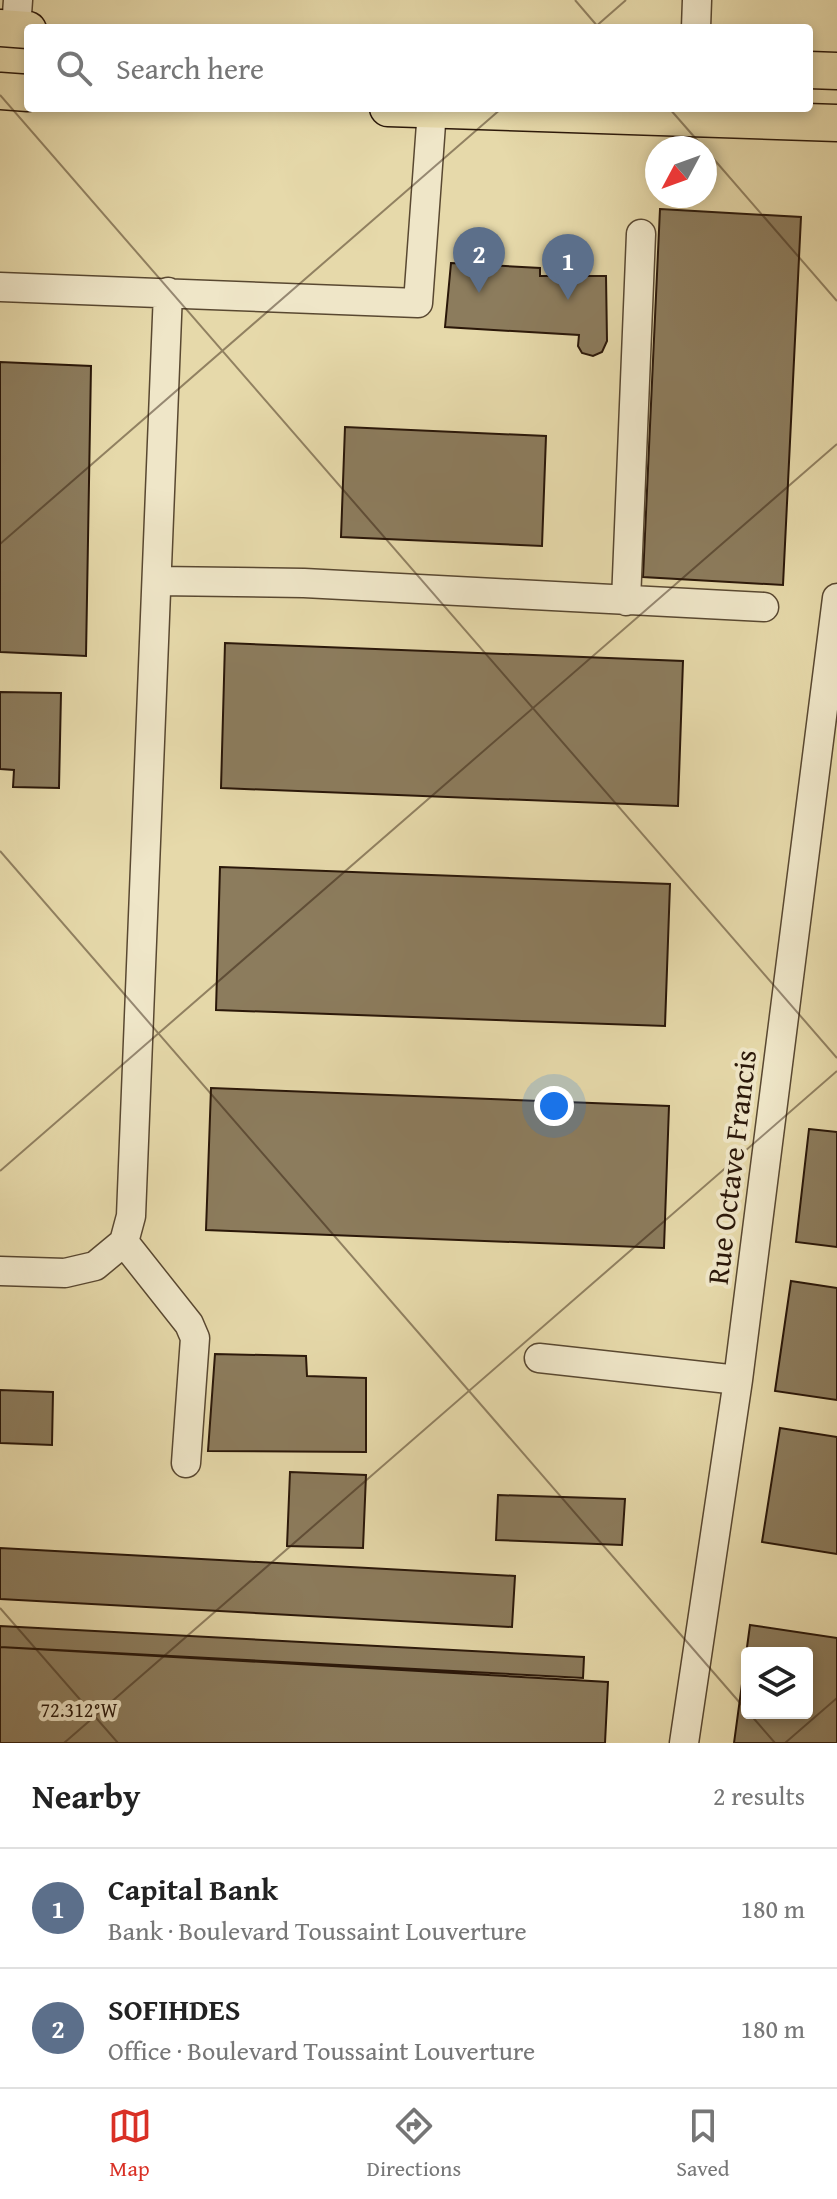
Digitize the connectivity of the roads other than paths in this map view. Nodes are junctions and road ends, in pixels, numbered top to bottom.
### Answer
1 (697, 0) edge
2 (696, 24) edge
3 (813, 70) edge
4 (837, 71) edge
5 (0, 91) edge
6 (24, 93) edge
7 (432, 112) edge
8 (494, 112) edge
9 (837, 123) edge
10 (641, 234) dead end
11 (0, 287) edge
12 (168, 292) junction
13 (157, 581) junction
14 (837, 598) edge
15 (626, 601) junction
16 (764, 607) dead end
17 (124, 1242) junction
18 (0, 1271) edge
19 (539, 1358) dead end
20 (738, 1380) junction
21 (186, 1463) dead end
22 (684, 1743) edge

1 - 2 street
3 - 4 main road
5 - 6 main road
7 - 12 street
8 - 9 main road
10 - 15 street
11 - 12 street
12 - 13 street
13 - 15 street
13 - 17 street
14 - 20 street, Rue Octave Francis
15 - 16 street
17 - 18 street
17 - 21 street
19 - 20 street
20 - 22 street, Rue Octave Francis

